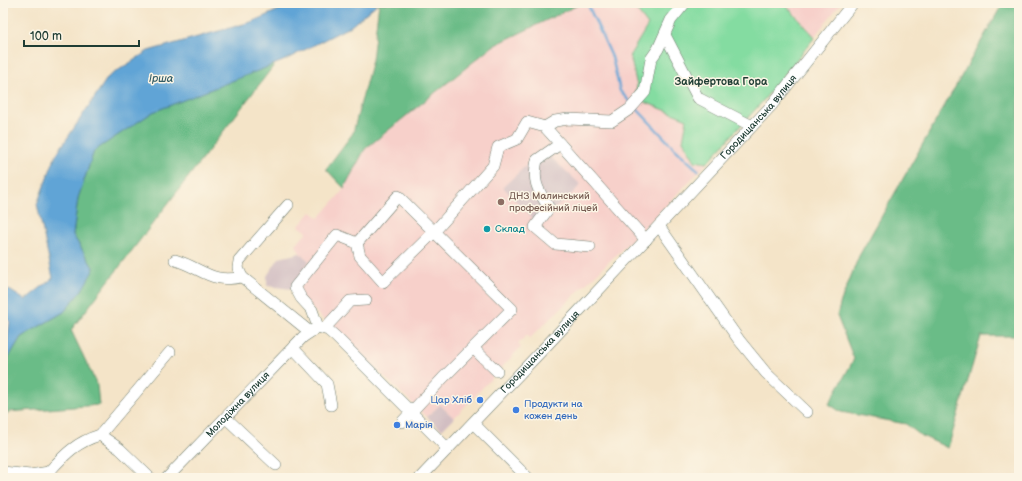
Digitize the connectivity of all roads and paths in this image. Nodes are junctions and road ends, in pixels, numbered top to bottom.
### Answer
1 (685, 3) edge
2 (853, 3) edge
3 (665, 35) junction
4 (752, 126) junction
5 (544, 127) junction
6 (560, 144) junction
7 (288, 204) dead end
8 (659, 226) junction
9 (434, 232) junction
10 (646, 240) junction
11 (357, 243) junction
12 (590, 247) dead end
13 (175, 260) dead end
14 (242, 277) junction
15 (366, 300) dead end
16 (318, 329) junction
17 (293, 348) junction
18 (473, 348) junction
19 (170, 352) dead end
20 (497, 370) dead end
21 (331, 405) dead end
22 (412, 412) junction
23 (807, 412) dead end
24 (226, 418) junction
25 (402, 422) dead end
26 (473, 423) junction
27 (100, 435) junction
28 (448, 449) junction
29 (276, 465) dead end
30 (3, 472) edge
31 (46, 475) edge
32 (150, 478) edge
33 (167, 478) edge
34 (420, 478) edge
35 (528, 478) edge

1 - 3 street
2 - 4 street, Городищанська вулиця
3 - 4 street
3 - 5 street
4 - 8 street, Городищанська вулиця
5 - 6 street
5 - 9 street
6 - 10 street
6 - 12 street
7 - 14 street
8 - 10 street, Городищанська вулиця
8 - 23 street
9 - 11 street
9 - 11 street
9 - 18 street
10 - 26 street, Городищанська вулиця
11 - 16 street
13 - 14 street
14 - 16 street
15 - 16 street, Молодіжна вулиця
16 - 17 street, Молодіжна вулиця
16 - 22 street
17 - 21 street
17 - 24 street, Молодіжна вулиця
18 - 20 street
18 - 22 street
19 - 27 street
22 - 25 street
22 - 28 street
24 - 29 street
24 - 33 street, Молодіжна вулиця
26 - 28 street, Городищанська вулиця
26 - 35 street
27 - 31 street
27 - 32 street
28 - 34 street, Городищанська вулиця
30 - 31 street

